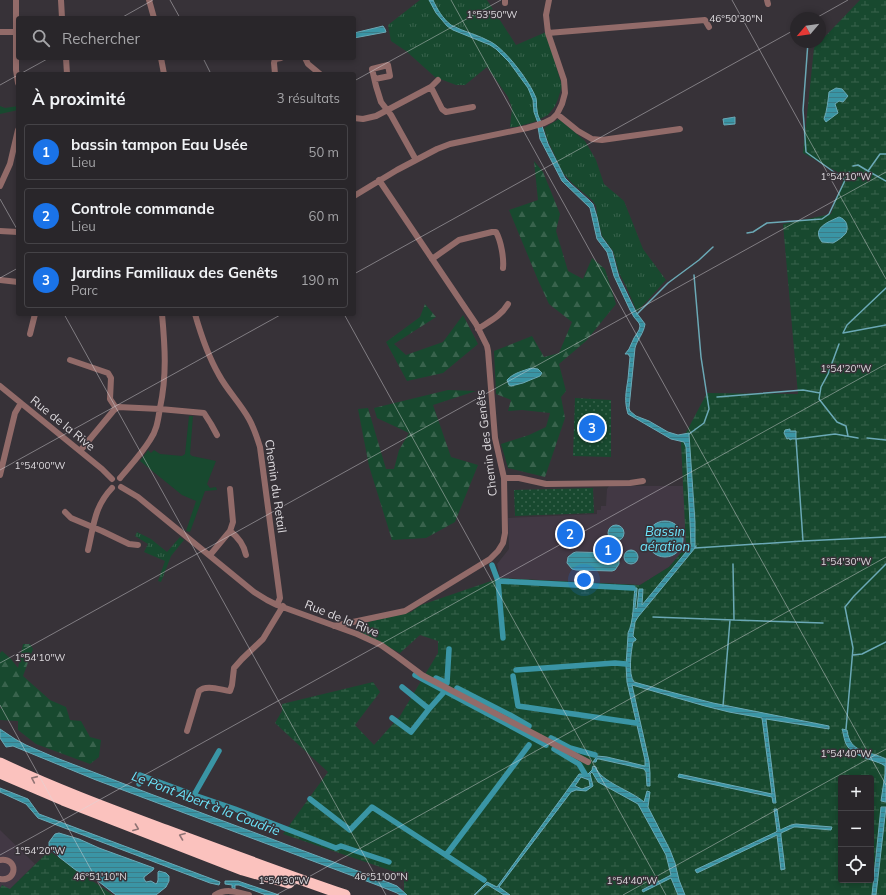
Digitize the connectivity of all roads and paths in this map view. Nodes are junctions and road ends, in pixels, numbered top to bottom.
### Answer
1 (16, 0) edge
2 (61, 0) edge
3 (149, 0) edge
4 (549, 0) edge
5 (62, 16) edge
6 (153, 16) edge
7 (709, 27) dead end
8 (0, 32) edge
9 (16, 32) junction
10 (548, 33) junction
11 (16, 60) edge
12 (16, 60) edge
13 (66, 60) edge
14 (162, 60) edge
15 (276, 60) edge
16 (305, 60) edge
17 (16, 72) edge
18 (67, 72) edge
19 (164, 72) edge
20 (275, 72) edge
21 (318, 72) edge
22 (375, 80) dead end
23 (438, 80) dead end
24 (431, 87) junction
25 (473, 106) dead end
26 (387, 110) junction
27 (557, 114) junction
28 (356, 118) edge
29 (680, 130) dead end
30 (16, 138) edge
31 (416, 160) junction
32 (379, 180) junction
33 (0, 186) edge
34 (356, 195) edge
35 (0, 231) edge
36 (16, 232) edge
37 (432, 259) junction
38 (503, 268) dead end
39 (0, 280) edge
40 (16, 282) edge
41 (508, 304) dead end
42 (34, 316) edge
43 (162, 316) edge
44 (196, 316) edge
45 (478, 329) junction
46 (30, 334) dead end
47 (70, 360) dead end
48 (0, 386) edge
49 (21, 403) junction
50 (116, 408) junction
51 (160, 409) junction
52 (217, 435) dead end
53 (80, 451) junction
54 (0, 475) edge
55 (120, 478) junction
56 (504, 478) junction
57 (112, 479) junction
58 (643, 481) dead end
59 (121, 487) junction
60 (112, 488) junction
61 (230, 490) dead end
62 (65, 512) dead end
63 (93, 527) junction
64 (230, 531) junction
65 (138, 545) dead end
66 (88, 550) dead end
67 (210, 555) junction
68 (246, 555) dead end
69 (280, 606) junction
70 (334, 626) junction
71 (187, 731) dead end
72 (0, 762) edge
73 (588, 762) dead end
74 (0, 773) edge
75 (0, 859) edge
76 (0, 879) edge
77 (215, 895) edge
78 (248, 895) edge
79 (331, 895) edge
80 (345, 895) edge

1 - 9 street
2 - 5 street
3 - 6 street
4 - 10 street
7 - 10 street
8 - 9 street
9 - 12 street
10 - 27 street
11 - 17 street
13 - 18 street
14 - 19 street
15 - 20 street
16 - 21 street
22 - 26 street
23 - 24 street
24 - 25 street
24 - 26 street
26 - 28 street
26 - 31 street
27 - 29 street
27 - 31 street
30 - 33 street
31 - 32 street
32 - 34 street
32 - 37 street, Chemin des Genêts
35 - 36 street
37 - 38 street
37 - 45 street, Chemin des Genêts
39 - 40 street
41 - 45 street
42 - 46 street
43 - 51 street
44 - 69 street, Chemin du Retail
45 - 56 street, Chemin des Genêts
47 - 50 street
48 - 49 street, Rue de la Rive
49 - 53 street, Rue de la Rive
49 - 54 street
50 - 51 street
50 - 53 street
51 - 52 street
51 - 55 street
53 - 57 street, Rue de la Rive
55 - 57 street
55 - 59 street
56 - 58 street
56 - 70 street, Chemin des Genêts
57 - 60 street
59 - 60 street
59 - 67 street, Rue de la Rive
60 - 63 street
61 - 64 street
62 - 63 street
63 - 65 street
63 - 66 street
64 - 67 street
64 - 68 street
67 - 69 street, Rue de la Rive
69 - 70 street, Rue de la Rive
69 - 71 street
70 - 73 street, Rue de la Rive
80 -> 72 highway
74 -> 79 highway
75 - 76 street
77 - 78 street

